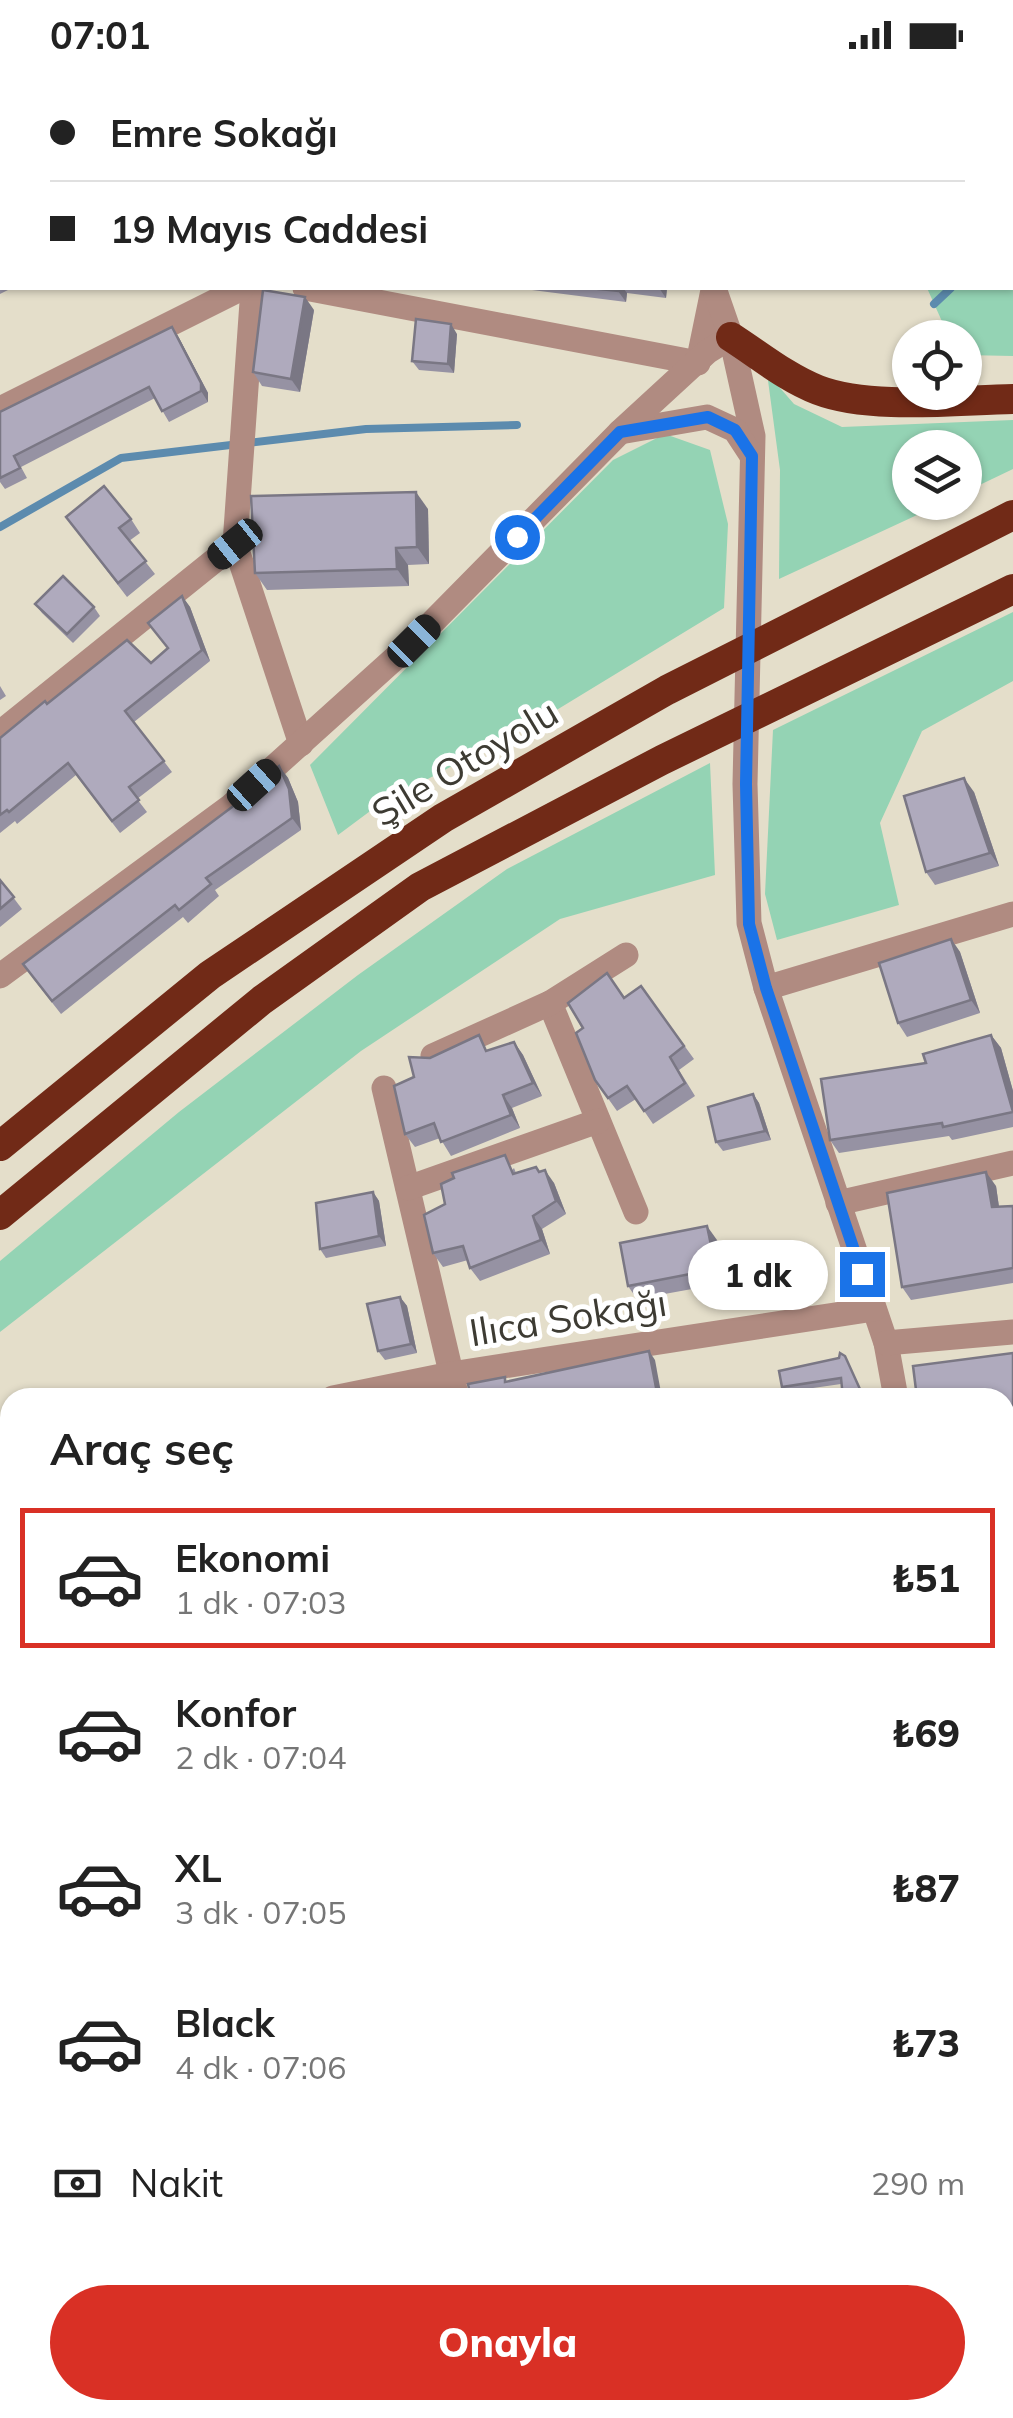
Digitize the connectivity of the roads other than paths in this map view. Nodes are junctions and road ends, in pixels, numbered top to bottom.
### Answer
1 (238, 290) edge
2 (253, 290) edge
3 (315, 290) edge
4 (714, 290) edge
5 (715, 290) edge
6 (731, 337) junction
7 (698, 363) junction
8 (1013, 399) edge
9 (0, 410) edge
10 (620, 432) junction
11 (752, 456) junction
12 (1013, 515) edge
13 (235, 544) junction
14 (1013, 589) edge
15 (0, 733) edge
16 (301, 744) junction
17 (1013, 914) edge
18 (626, 954) dead end
19 (0, 976) edge
20 (766, 988) junction
21 (550, 1003) junction
22 (432, 1056) edge
23 (384, 1088) dead end
24 (598, 1121) junction
25 (0, 1146) edge
26 (1013, 1162) edge
27 (408, 1188) junction
28 (838, 1203) junction
29 (636, 1212) dead end
30 (0, 1215) edge
31 (874, 1308) junction
32 (1013, 1332) edge
33 (886, 1343) junction
34 (454, 1386) edge
35 (894, 1388) edge

1 - 9 street
2 - 13 street
3 - 7 street
4 - 7 street
5 - 6 street
6 - 7 street
6 - 8 highway
6 - 11 street
7 - 10 street
10 - 11 street
10 - 16 street
11 - 20 street
12 - 25 highway, Şile Otoyolu
13 - 15 street
13 - 16 street
14 - 30 highway
16 - 19 street
17 - 20 street
18 - 21 street
20 - 28 street
21 - 22 street
21 - 24 street
23 - 27 street
24 - 27 street
24 - 29 street
26 - 28 street
27 - 34 street
28 - 31 street
31 - 33 street
31 - 34 street, Ilıca Sokağı
32 - 33 street
33 - 35 street

